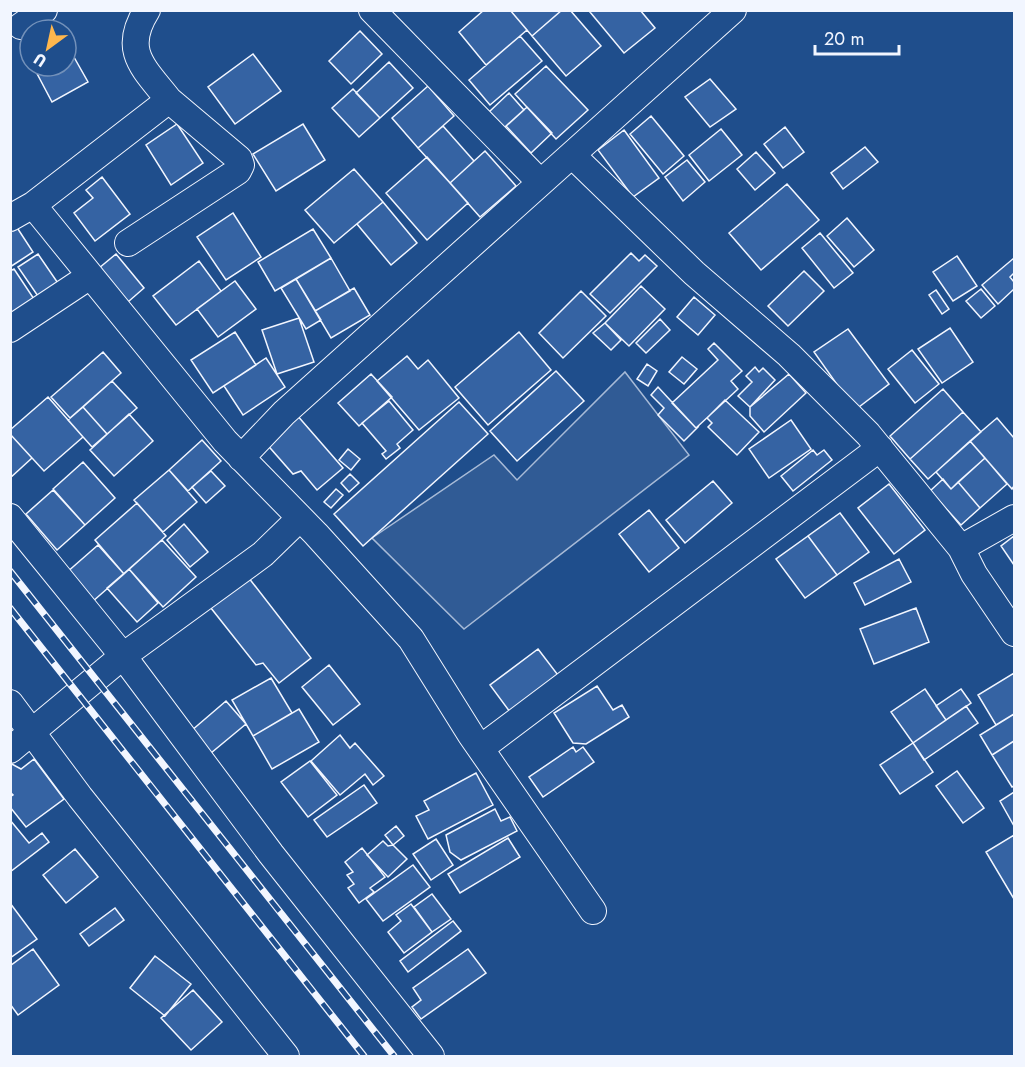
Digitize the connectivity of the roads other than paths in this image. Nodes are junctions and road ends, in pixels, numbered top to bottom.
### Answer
1 (147, 10) edge
2 (372, 10) edge
3 (733, 10) edge
4 (169, 99) junction
5 (572, 155) junction
6 (540, 182) junction
7 (33, 205) junction
8 (10, 218) edge
9 (128, 243) dead end
10 (90, 276) junction
11 (10, 329) edge
12 (880, 448) junction
13 (241, 458) junction
14 (10, 516) edge
15 (1014, 518) edge
16 (299, 519) junction
17 (961, 548) junction
18 (1014, 633) edge
19 (123, 656) junction
20 (10, 703) edge
21 (34, 731) junction
22 (481, 748) junction
23 (10, 750) edge
24 (593, 911) dead end
25 (286, 1056) edge
26 (430, 1056) edge

1 - 4 street
2 - 6 street
3 - 5 street
4 - 7 street
4 - 9 street
5 - 6 street
5 - 12 street
6 - 13 street
7 - 8 street
7 - 10 street
10 - 11 street
10 - 13 street
12 - 17 street
12 - 22 street
13 - 16 street
14 - 19 street
15 - 17 street
16 - 19 street
16 - 22 street
17 - 18 street
19 - 21 street
19 - 26 street
20 - 21 street
21 - 23 street
21 - 25 street
22 - 24 street

